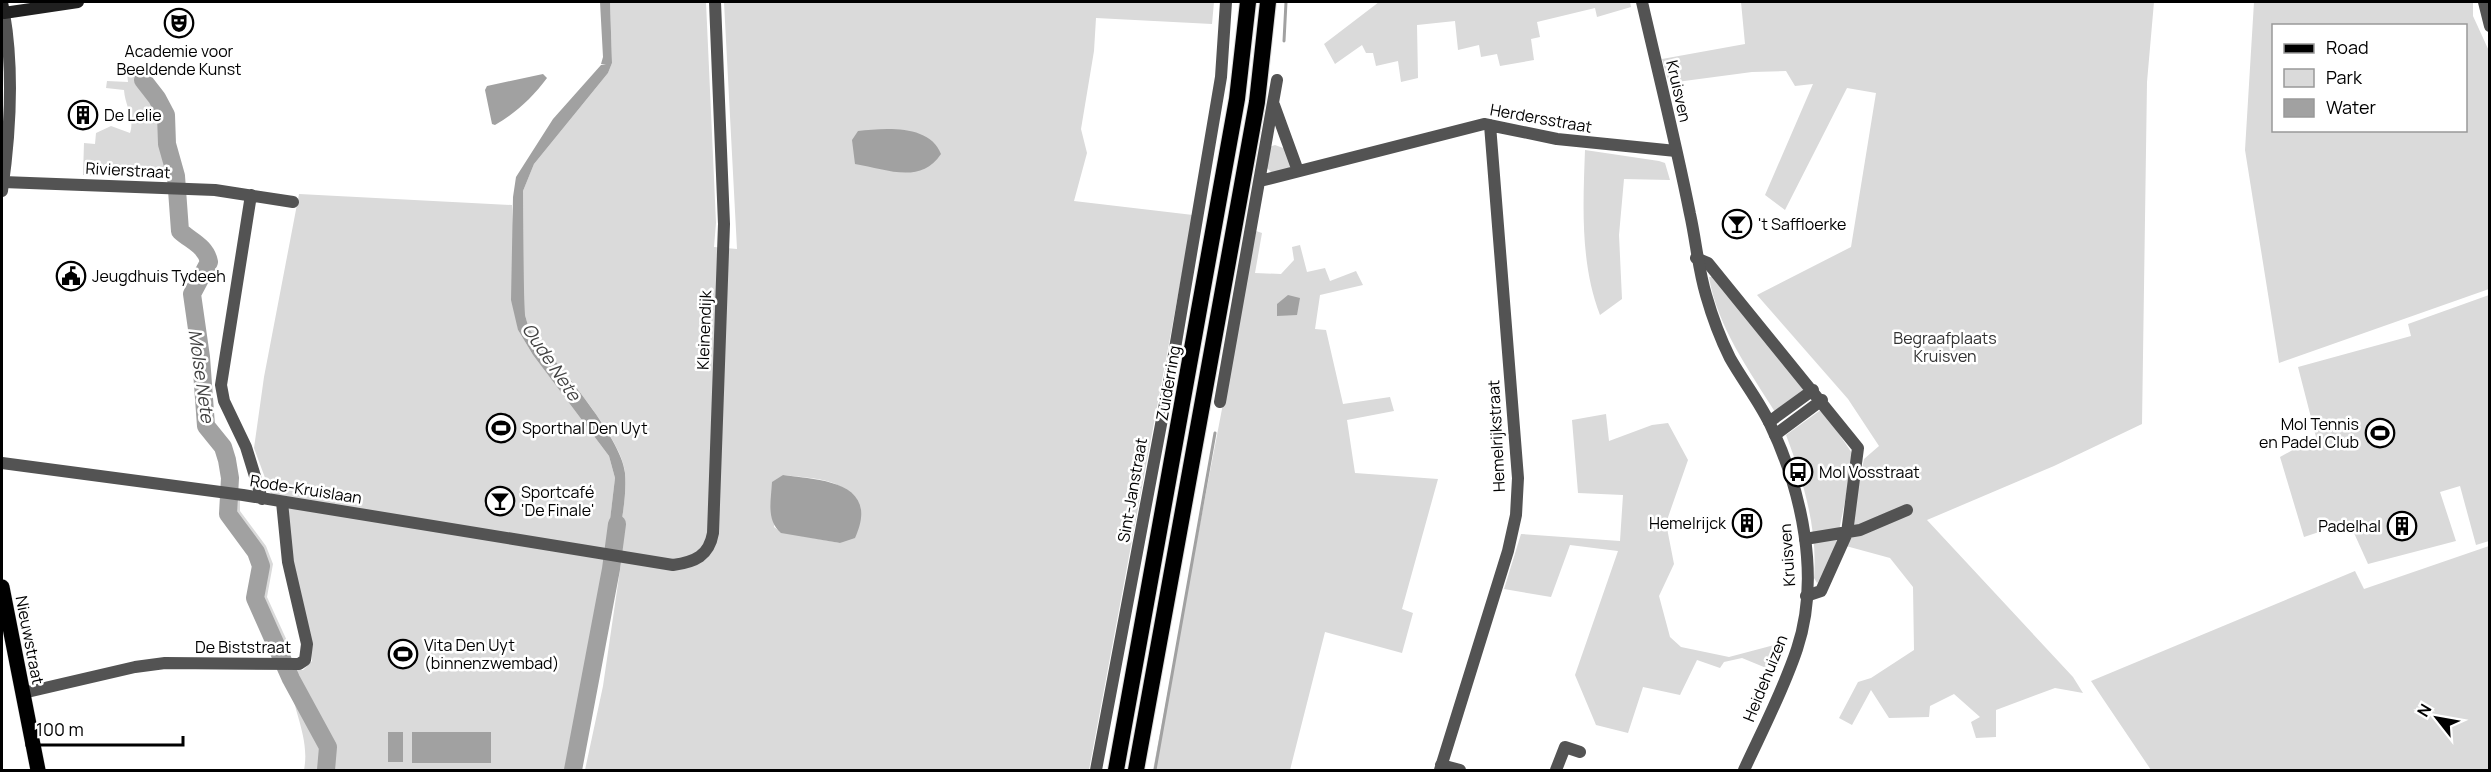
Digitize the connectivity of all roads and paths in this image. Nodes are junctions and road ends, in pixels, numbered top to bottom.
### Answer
1 (78, 2) edge
2 (714, 2) edge
3 (1226, 2) edge
4 (1248, 2) edge
5 (1268, 2) edge
6 (1642, 2) edge
7 (2484, 2) edge
8 (3, 7) edge
9 (2490, 26) edge
10 (1277, 80) dead end
11 (5, 101) edge
12 (1274, 105) junction
13 (1490, 124) junction
14 (1676, 151) junction
15 (1298, 171) junction
16 (1260, 181) junction
17 (2, 187) edge
18 (251, 195) junction
19 (293, 202) dead end
20 (1696, 258) junction
21 (1813, 390) junction
22 (1822, 400) junction
23 (1220, 402) dead end
24 (1769, 423) junction
25 (1775, 435) junction
26 (2, 463) edge
27 (262, 498) junction
28 (282, 502) junction
29 (1907, 510) dead end
30 (1847, 533) junction
31 (1805, 538) junction
32 (604, 554) joint
33 (2, 587) edge
34 (1806, 596) junction
35 (23, 693) junction
36 (1580, 752) dead end
37 (1441, 768) edge
38 (38, 771) edge
39 (1096, 771) edge
40 (1116, 771) edge
41 (1136, 771) edge
42 (1460, 771) edge
43 (1556, 771) edge
44 (1744, 771) edge

1 - 8 main road
2 - 32 street, Kleinendijk
3 - 39 street, Sint-Janstraat
4 - 40 highway, Zuiderring
5 - 41 highway
6 - 14 street, Kruisven
7 - 9 street
8 - 11 street
10 - 12 street
11 - 17 street
12 - 15 street
12 - 16 street
13 - 14 street, Herdersstraat
13 - 15 street, Herdersstraat
13 - 37 street, Hemelrijkstraat
14 - 20 street, Kruisven
15 - 16 street, Herdersstraat
16 - 23 street
17 - 18 street, Rivierstraat
18 - 19 street, Rivierstraat
18 - 27 street
20 - 21 street, Kruisven
20 - 24 street, Kruisven
21 - 22 street, Kruisven
21 - 24 street
22 - 25 street
22 - 30 street, Kruisven
24 - 25 street, Kruisven
25 - 31 street, Kruisven
26 - 27 street, Rode-Kruislaan
27 - 28 street, Rode-Kruislaan
28 - 32 street, Rode-Kruislaan
28 - 35 street, De Biststraat
29 - 30 street
30 - 31 street
30 - 34 street, Kruisven
31 - 34 street, Kruisven
33 - 35 main road, Nieuwstraat
34 - 44 street, Heidehuizen
35 - 38 main road, Nieuwstraat
36 - 43 street
37 - 42 street

